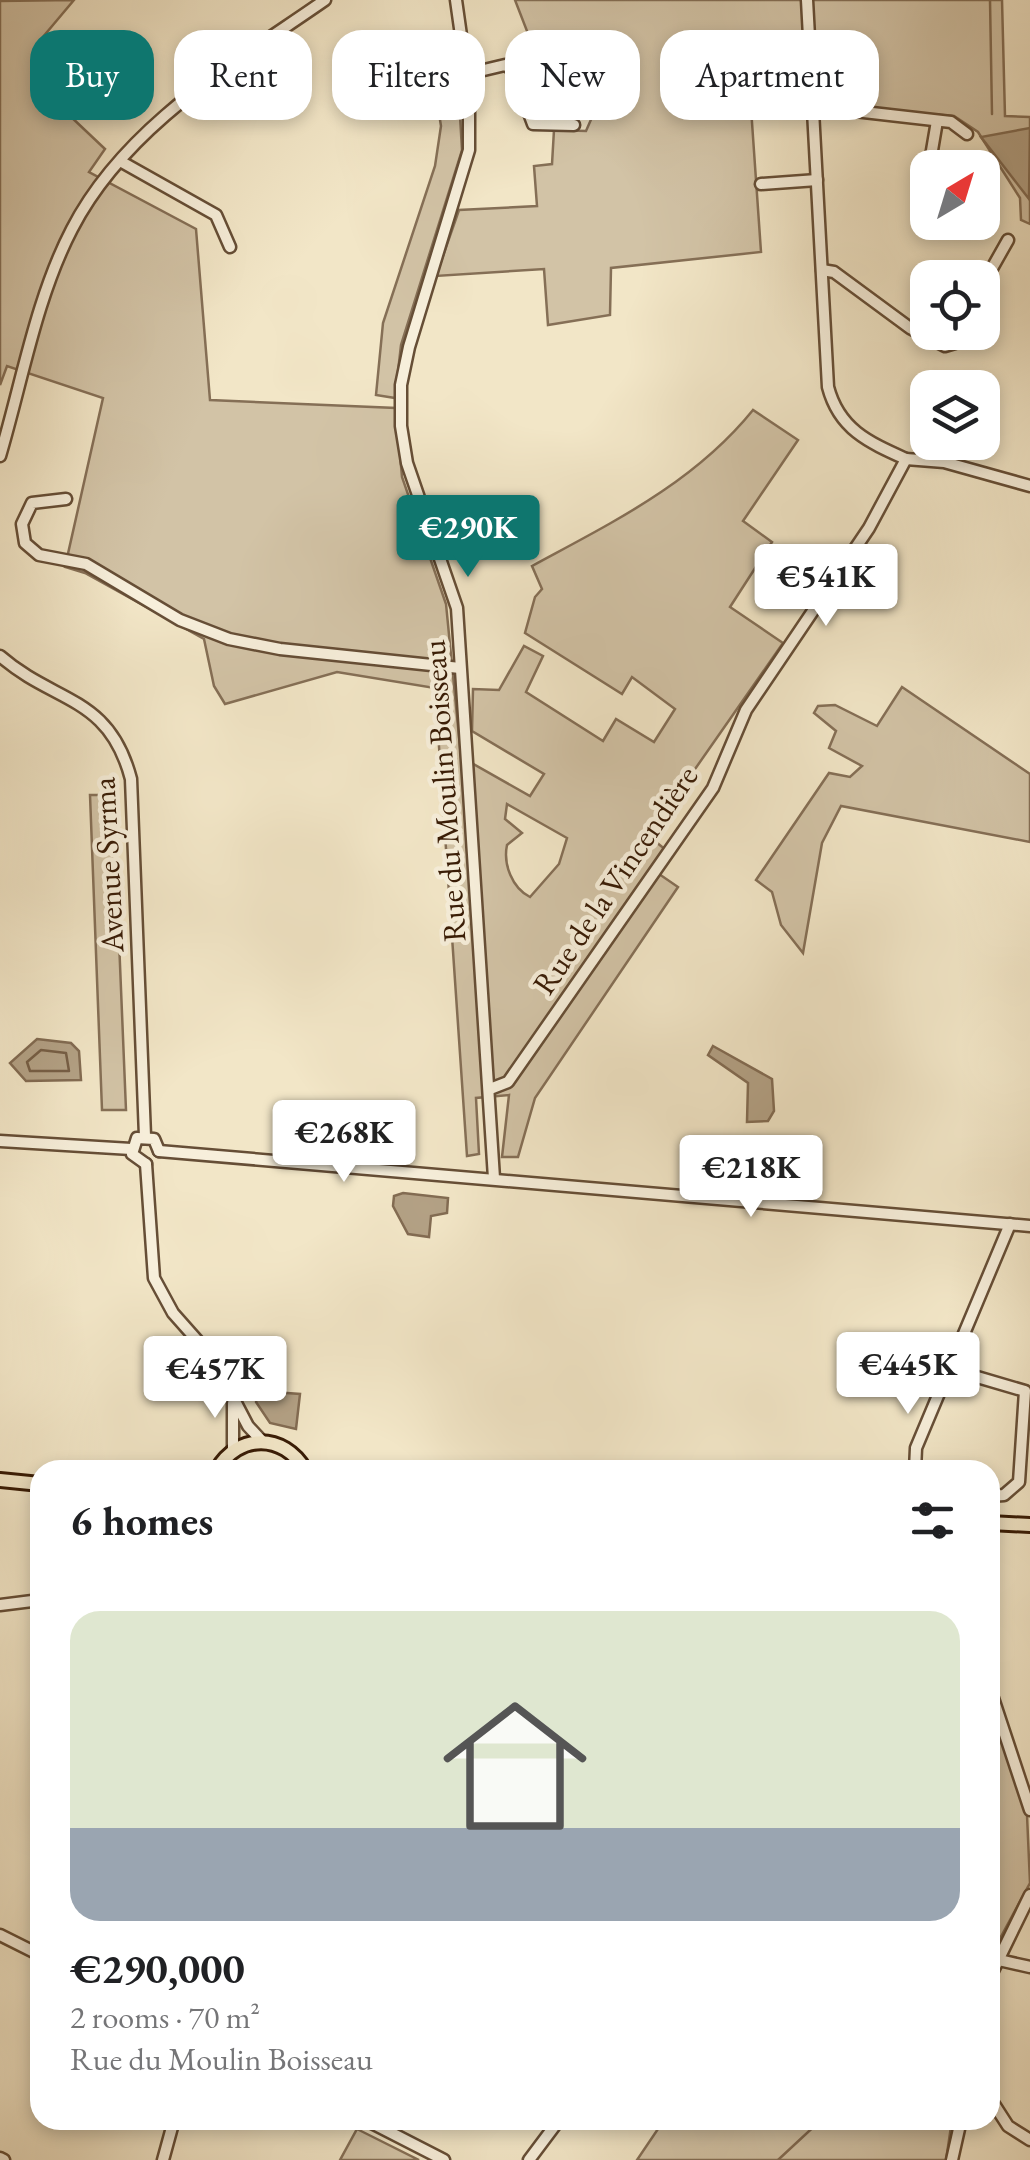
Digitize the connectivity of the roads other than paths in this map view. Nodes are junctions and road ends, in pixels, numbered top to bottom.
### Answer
1 (325, 0) edge
2 (456, 0) edge
3 (806, 0) edge
4 (460, 30) edge
5 (807, 30) edge
6 (485, 70) edge
7 (879, 114) edge
8 (468, 120) edge
9 (812, 120) edge
10 (937, 121) junction
11 (520, 124) dead end
12 (532, 124) junction
13 (574, 124) dead end
14 (967, 134) dead end
15 (933, 150) edge
16 (120, 161) junction
17 (817, 180) junction
18 (761, 184) dead end
19 (1008, 240) dead end
20 (230, 247) dead end
21 (997, 260) edge
22 (822, 270) junction
23 (910, 328) edge
24 (0, 456) edge
25 (906, 460) junction
26 (1030, 486) edge
27 (66, 499) dead end
28 (0, 656) edge
29 (460, 668) junction
30 (490, 1089) junction
31 (145, 1136) junction
32 (0, 1141) edge
33 (131, 1149) junction
34 (159, 1151) junction
35 (146, 1164) junction
36 (489, 1177) junction
37 (1010, 1224) junction
38 (1030, 1226) edge
39 (950, 1369) junction
40 (232, 1392) junction
41 (262, 1442) junction
42 (233, 1450) junction
43 (225, 1460) edge
44 (297, 1460) edge
45 (915, 1460) edge
46 (0, 1478) edge
47 (30, 1480) edge
48 (1000, 1495) edge
49 (1000, 1523) edge
50 (1030, 1524) edge
51 (30, 1602) edge
52 (0, 1606) edge
53 (1000, 1719) edge
54 (1030, 1810) edge
55 (1030, 1896) edge
56 (0, 1936) edge
57 (30, 1950) edge
58 (1000, 1956) edge
59 (1000, 1960) edge
60 (1030, 1966) edge
61 (1000, 2114) edge
62 (171, 2130) edge
63 (386, 2130) edge
64 (552, 2130) edge
65 (959, 2130) edge
66 (1030, 2140) edge
67 (163, 2160) edge
68 (444, 2160) edge
69 (529, 2160) edge
70 (952, 2160) edge

1 - 16 street
2 - 4 street, Rue du Moulin Boisseau
3 - 5 street
6 - 12 street
7 - 10 street
8 - 29 street, Rue du Moulin Boisseau
9 - 17 street
10 - 14 street
10 - 15 street
11 - 12 street
12 - 13 street
16 - 20 street
16 - 24 street
17 - 18 street
17 - 22 street
19 - 21 street
22 - 23 street
22 - 25 street
25 - 26 street
25 - 30 street, Rue de la Vincendière
27 - 29 street
28 - 31 street, Avenue Syrma
29 - 30 street, Rue du Moulin Boisseau
30 - 36 street, Rue du Moulin Boisseau
31 - 33 street
31 - 34 street
32 - 33 street
33 - 35 street
34 - 35 street
34 - 36 street
35 - 40 street
36 - 37 street
37 - 38 street
37 - 39 street
39 - 45 street
39 - 48 street
40 - 41 street
40 - 42 street
41 - 42 main road
41 - 44 main road
42 - 43 main road
46 - 47 main road
49 - 50 main road
51 - 52 street
53 - 54 street
55 - 58 street
56 - 57 street
59 - 60 street
61 - 66 street
62 - 67 street
63 - 68 street
64 - 69 street
65 - 70 street

